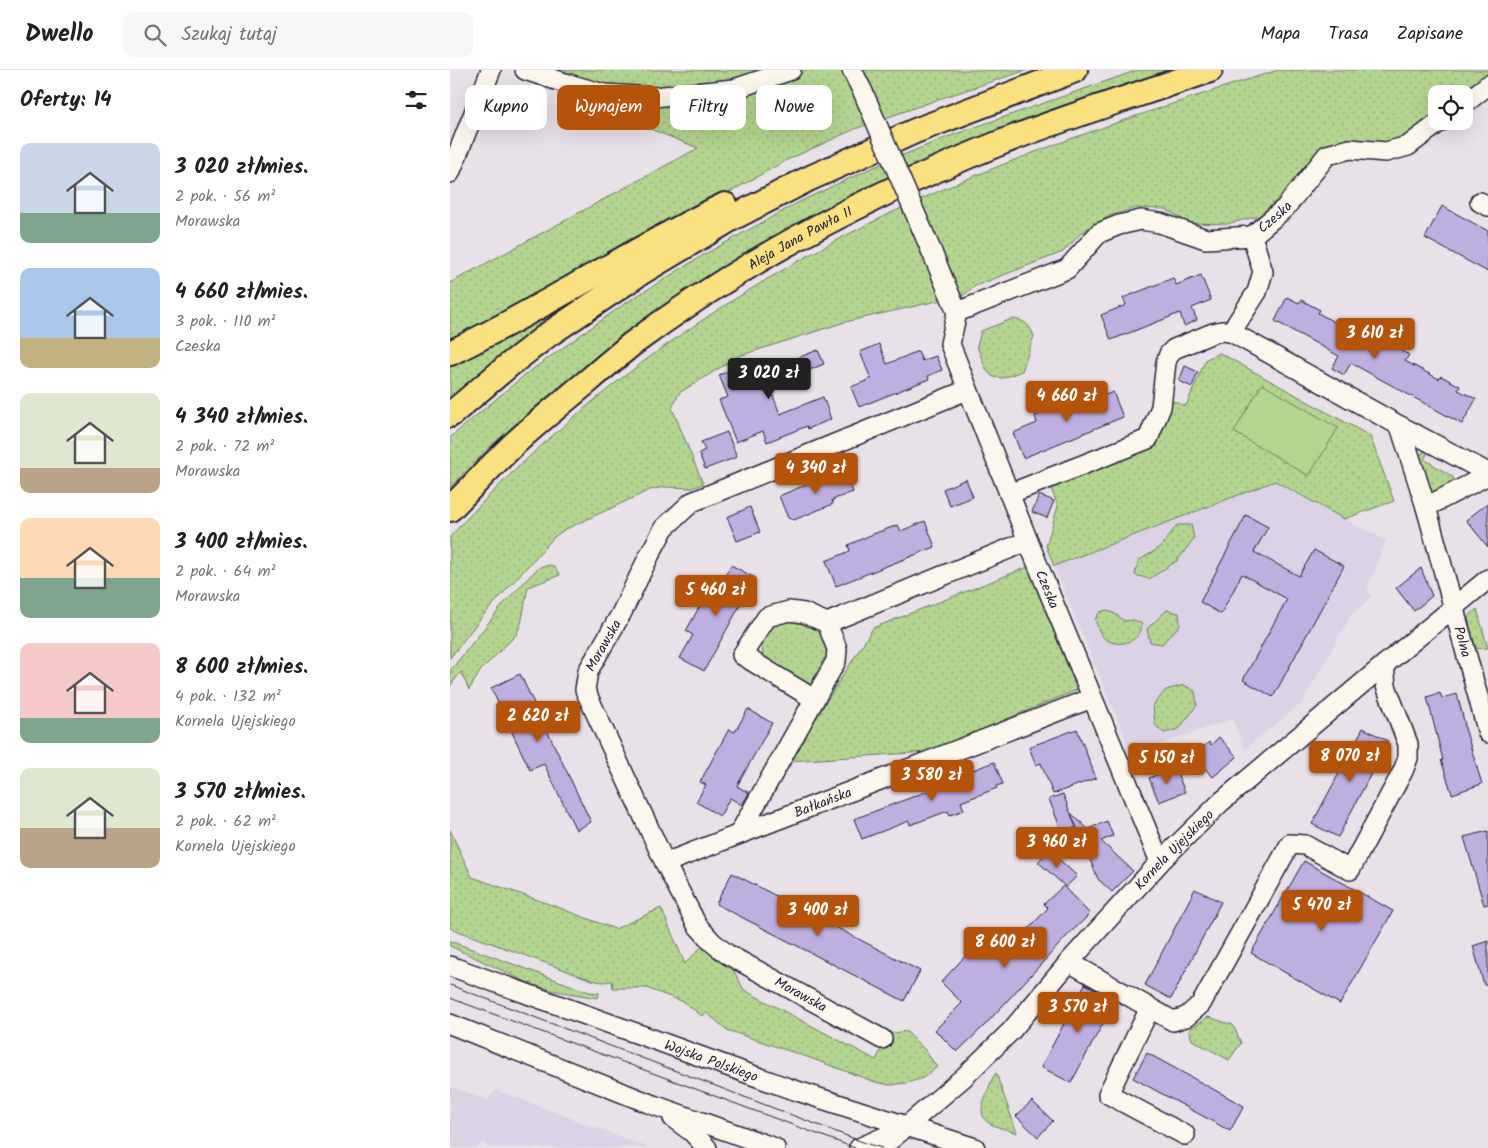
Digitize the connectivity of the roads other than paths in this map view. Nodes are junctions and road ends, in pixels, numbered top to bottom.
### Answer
1 (491, 70) edge
2 (525, 70) edge
3 (791, 70) edge
4 (852, 70) edge
5 (1075, 70) edge
6 (1210, 70) edge
7 (1488, 85) edge
8 (1473, 97) edge
9 (953, 116) junction
10 (1429, 130) edge
11 (450, 173) edge
12 (1252, 236) junction
13 (957, 312) junction
14 (1231, 332) junction
15 (450, 353) edge
16 (967, 390) junction
17 (450, 415) edge
18 (1400, 426) junction
19 (1488, 474) edge
20 (1009, 494) junction
21 (1426, 507) junction
22 (450, 509) edge
23 (1028, 541) junction
24 (1488, 580) edge
25 (1454, 607) junction
26 (827, 623) junction
27 (1384, 665) junction
28 (1092, 698) junction
29 (814, 699) junction
30 (1486, 722) edge
31 (739, 834) junction
32 (1160, 862) junction
33 (665, 863) junction
34 (1069, 962) junction
35 (450, 966) edge
36 (1150, 1008) junction
37 (450, 1024) edge
38 (882, 1039) dead end
39 (648, 1103) junction
40 (908, 1126) junction
41 (1185, 1135) dead end
42 (707, 1148) edge
43 (775, 1148) edge
44 (859, 1148) edge
45 (881, 1148) edge
46 (975, 1148) edge

1 - 11 street
2 - 3 street
4 - 13 street, bridge
5 - 9 main road
6 - 22 main road, Aleja Jana Pawła II
7 - 8 street
9 - 15 main road
9 - 17 main road
10 - 12 street, Czeska
12 - 13 street, Czeska
12 - 14 street
13 - 16 street, Czeska
14 - 18 street
14 - 20 street
16 - 20 street, Czeska
16 - 33 street, Morawska
18 - 19 street
18 - 21 street, Polna
19 - 21 street
20 - 23 street, Czeska
21 - 25 street, Polna
23 - 26 street
23 - 28 street, Czeska
24 - 25 street, Kornela Ujejskiego
25 - 27 street, Kornela Ujejskiego
25 - 30 street, Polna
26 - 29 street
26 - 29 street
27 - 32 street, Kornela Ujejskiego
27 - 36 street
28 - 31 street, Bałkańska
28 - 32 street, Czeska
29 - 31 street
31 - 33 street, Bałkańska
32 - 34 street, Kornela Ujejskiego
33 - 38 street, Morawska
34 - 36 street
34 - 40 street, Kornela Ujejskiego
35 - 40 street, Wojska Polskiego
36 - 41 street
37 - 39 street
39 - 42 street
39 - 43 street
40 - 44 street, Kornela Ujejskiego
40 - 45 street, Kornela Ujejskiego
40 - 46 street, Wojska Polskiego

